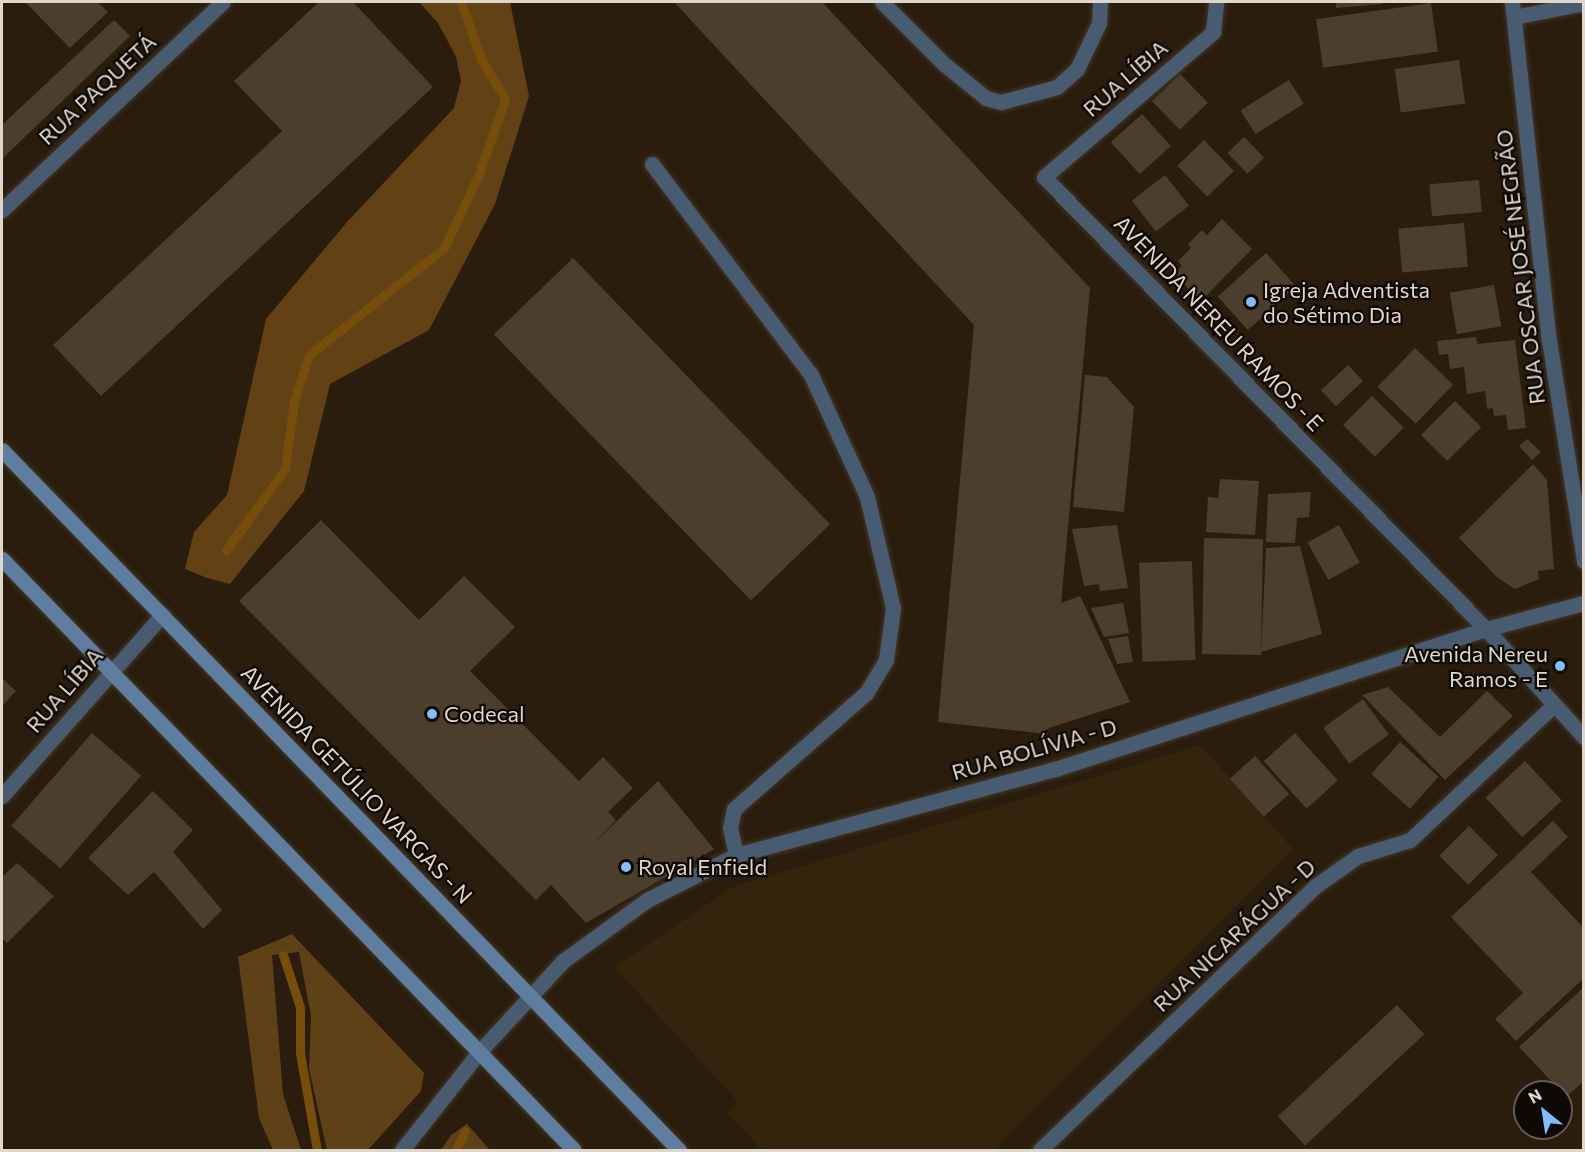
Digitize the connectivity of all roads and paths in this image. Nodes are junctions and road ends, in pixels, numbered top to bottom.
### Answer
1 (223, 2) edge
2 (882, 2) edge
3 (1100, 2) edge
4 (1216, 2) edge
5 (1584, 3) edge
6 (1513, 9) edge
7 (652, 164) dead end
8 (1044, 177) joint
9 (2, 210) edge
10 (2, 450) edge
11 (2, 559) edge
12 (1584, 561) edge
13 (1584, 603) edge
14 (162, 615) junction
15 (1486, 629) junction
16 (109, 673) junction
17 (1554, 705) junction
18 (1584, 737) edge
19 (2, 796) edge
20 (736, 855) junction
21 (532, 999) junction
22 (479, 1052) junction
23 (402, 1150) edge
24 (574, 1150) edge
25 (679, 1150) edge
26 (1040, 1150) edge

1 - 9 street, RUA PAQUETÁ
2 - 3 street
4 - 8 street, RUA LÍBIA
5 - 6 street
6 - 12 street, RUA OSCAR JOSÉ NEGRÃO
7 - 20 street
8 - 15 street, AVENIDA NEREU RAMOS - E
10 - 14 street, AVENIDA GETÚLIO VARGAS - N
11 - 16 street
13 - 15 street, RUA BOLÍVIA - D
14 - 16 street, RUA LÍBIA
14 - 21 street, AVENIDA GETÚLIO VARGAS - N
15 - 17 street, AVENIDA NEREU RAMOS - E
15 - 20 street, RUA BOLÍVIA - D
16 - 19 street, RUA LÍBIA
16 - 22 street
17 - 18 street, AVENIDA NEREU RAMOS - E
17 - 26 street, RUA NICARÁGUA - D
20 - 21 street, RUA BOLÍVIA - D
21 - 22 street, RUA BOLÍVIA - D
21 - 25 street, AVENIDA GETÚLIO VARGAS - N
22 - 23 street, RUA BOLÍVIA - D
22 - 24 street

